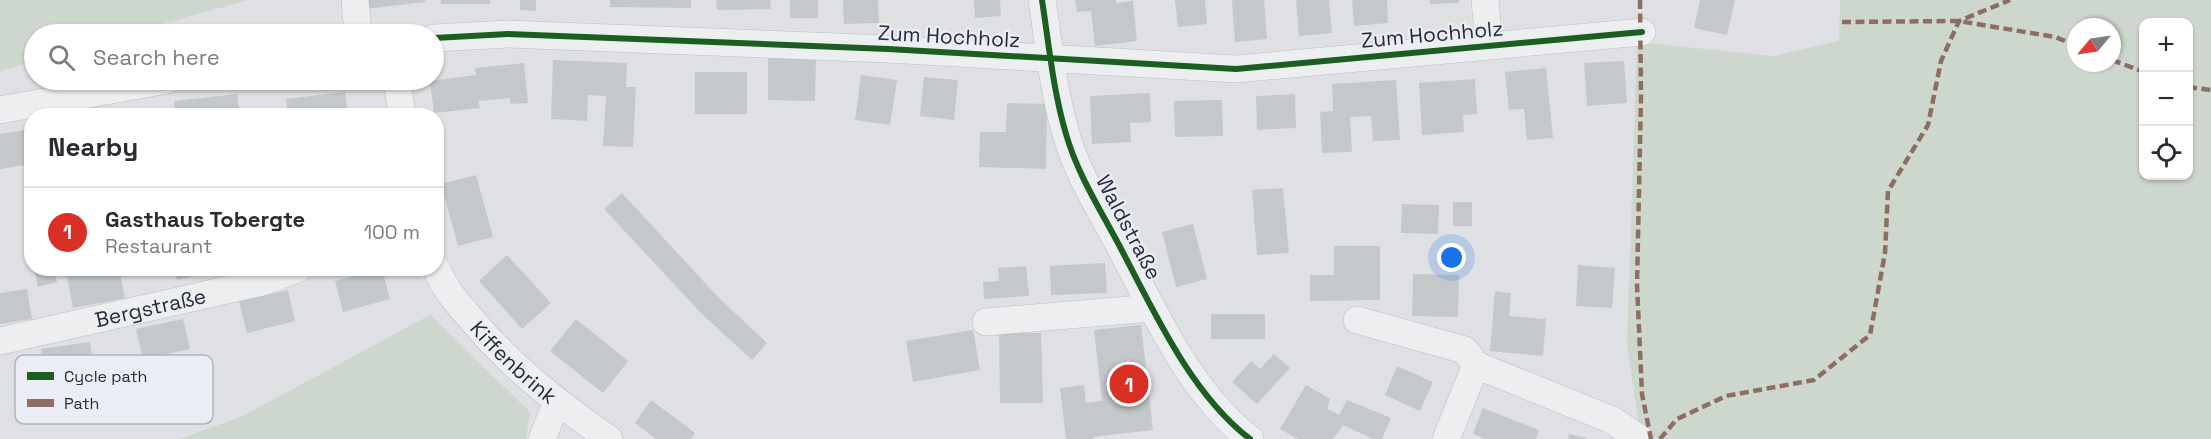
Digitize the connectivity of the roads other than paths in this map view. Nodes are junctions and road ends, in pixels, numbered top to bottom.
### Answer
1 (355, 0) edge
2 (1042, 0) edge
3 (1485, 0) edge
4 (357, 24) edge
5 (1642, 32) dead end
6 (444, 37) edge
7 (1490, 45) junction
8 (1050, 57) junction
9 (111, 90) edge
10 (398, 90) edge
11 (401, 108) edge
12 (0, 110) edge
13 (278, 276) edge
14 (439, 276) edge
15 (1152, 308) junction
16 (1357, 321) dead end
17 (986, 322) dead end
18 (0, 341) edge
19 (1476, 365) junction
20 (557, 402) junction
21 (542, 439) edge
22 (609, 439) edge
23 (1250, 439) edge
24 (1446, 439) edge
25 (1640, 439) edge

1 - 4 street
2 - 8 street, Waldstraße
3 - 7 street
5 - 7 street, Zum Hochholz
6 - 8 street, Zum Hochholz
7 - 8 street, Zum Hochholz
8 - 15 street, Waldstraße
9 - 12 street
10 - 11 street
13 - 18 street, Bergstraße
14 - 20 street, Kiffenbrink
15 - 17 street
15 - 23 street, Waldstraße
16 - 19 street
19 - 24 street
19 - 25 street
20 - 21 street
20 - 22 street, Kiffenbrink

